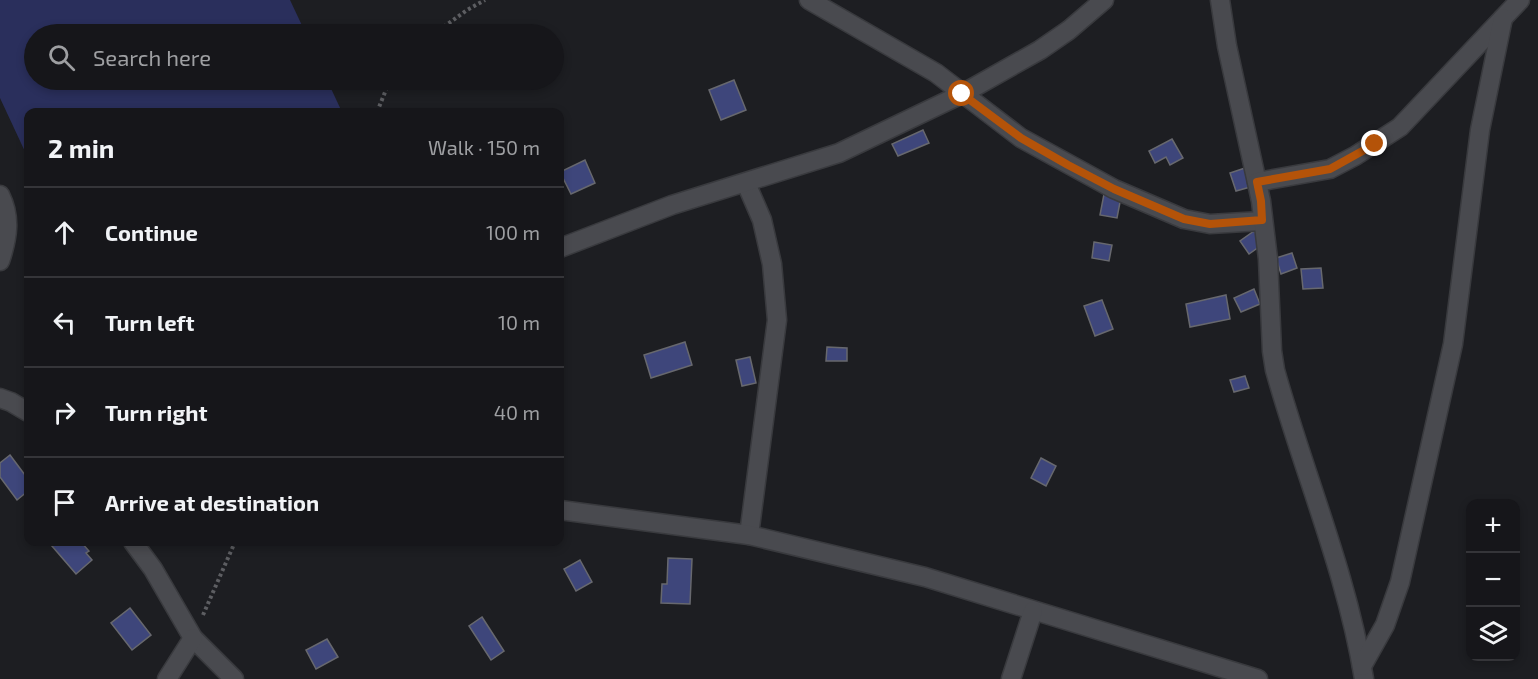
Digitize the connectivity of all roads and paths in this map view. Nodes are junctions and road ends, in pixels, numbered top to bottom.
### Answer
1 (485, 0) edge
2 (809, 0) edge
3 (1104, 0) edge
4 (1220, 0) edge
5 (1520, 0) edge
6 (1503, 18) junction
7 (448, 24) edge
8 (386, 90) edge
9 (962, 94) junction
10 (379, 108) edge
11 (1257, 182) junction
12 (746, 183) junction
13 (0, 195) edge
14 (1262, 220) junction
15 (564, 246) edge
16 (0, 261) edge
17 (0, 398) edge
18 (24, 410) edge
19 (564, 511) edge
20 (749, 535) junction
21 (136, 546) edge
22 (234, 546) edge
23 (1033, 610) junction
24 (193, 638) junction
25 (1363, 672) edge
26 (167, 679) edge
27 (234, 679) edge
28 (1011, 679) edge
29 (1258, 679) edge

1 - 7 path
2 - 9 street
3 - 9 street
4 - 11 street
5 - 6 street
6 - 11 street
6 - 25 street
8 - 10 path
9 - 12 street
9 - 14 street
11 - 14 street
12 - 15 street
12 - 20 street
13 - 16 street
14 - 25 street
17 - 18 street
19 - 20 street
20 - 23 street
21 - 24 street
22 - 24 path
23 - 28 street
23 - 29 street
24 - 26 street
24 - 27 street

